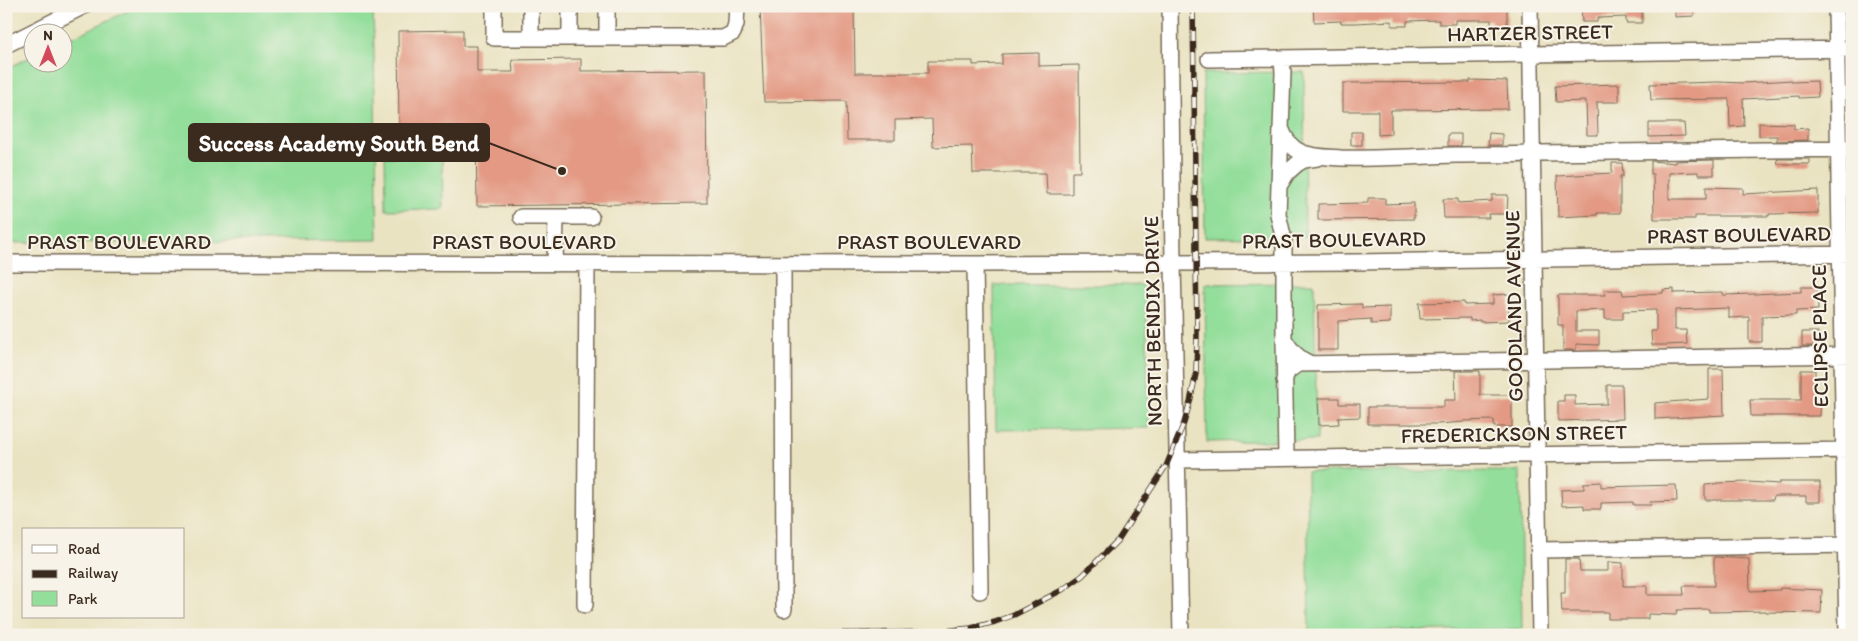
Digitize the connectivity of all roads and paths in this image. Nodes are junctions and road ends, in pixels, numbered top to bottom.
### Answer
1 (494, 6) edge
2 (531, 6) edge
3 (570, 6) edge
4 (607, 6) edge
5 (737, 6) edge
6 (1170, 6) edge
7 (1530, 6) edge
8 (1836, 6) edge
9 (83, 7) edge
10 (531, 38) junction
11 (570, 38) junction
12 (607, 38) junction
13 (6, 45) edge
14 (1844, 49) edge
15 (1531, 53) junction
16 (1209, 58) dead end
17 (1282, 58) junction
18 (1281, 128) junction
19 (1845, 149) edge
20 (1533, 154) junction
21 (1323, 157) junction
22 (1279, 186) junction
23 (521, 217) dead end
24 (556, 217) junction
25 (591, 217) dead end
26 (1846, 254) edge
27 (1535, 259) junction
28 (1284, 262) junction
29 (6, 263) edge
30 (1173, 263) junction
31 (555, 264) junction
32 (587, 264) junction
33 (783, 264) junction
34 (975, 264) junction
35 (1284, 340) junction
36 (1847, 355) edge
37 (1536, 360) junction
38 (1309, 363) junction
39 (1284, 380) junction
40 (1848, 450) edge
41 (1537, 455) junction
42 (1286, 458) junction
43 (1177, 460) junction
44 (1848, 545) edge
45 (1539, 550) junction
46 (980, 591) dead end
47 (584, 604) dead end
48 (784, 609) dead end
49 (1181, 635) edge
50 (1540, 635) edge
51 (1846, 635) edge

1 - 10 street
2 - 10 street
3 - 11 street
4 - 12 street
5 - 12 street
6 - 30 street, NORTH BENDIX DRIVE
7 - 15 street, GOODLAND AVENUE
8 - 14 street, ECLIPSE PLACE
9 - 13 street
10 - 11 street
11 - 12 street
14 - 15 street, HARTZER STREET
14 - 19 street, ECLIPSE PLACE
15 - 17 street, HARTZER STREET
15 - 20 street, GOODLAND AVENUE
16 - 17 street, HARTZER STREET
17 - 18 street
18 - 21 street
18 - 22 street
19 - 20 street
19 - 26 street, ECLIPSE PLACE
20 - 21 street
20 - 27 street, GOODLAND AVENUE
21 - 22 street
22 - 28 street
23 - 24 street
24 - 25 street
24 - 31 street
26 - 27 street, PRAST BOULEVARD
26 - 36 street, ECLIPSE PLACE
27 - 28 street, PRAST BOULEVARD
27 - 37 street, GOODLAND AVENUE
28 - 30 street, PRAST BOULEVARD
28 - 35 street
29 - 31 street, PRAST BOULEVARD
30 - 34 street, PRAST BOULEVARD
30 - 43 street, NORTH BENDIX DRIVE
31 - 32 street, PRAST BOULEVARD
32 - 33 street, PRAST BOULEVARD
32 - 47 street
33 - 34 street, PRAST BOULEVARD
33 - 48 street
34 - 46 street
35 - 38 street
35 - 39 street
36 - 37 street
36 - 40 street, ECLIPSE PLACE
37 - 38 street
37 - 41 street, GOODLAND AVENUE
38 - 39 street
39 - 42 street
40 - 41 street, FREDERICKSON STREET
40 - 44 street, ECLIPSE PLACE
41 - 42 street, FREDERICKSON STREET
41 - 45 street, GOODLAND AVENUE
42 - 43 street, FREDERICKSON STREET
43 - 49 street, NORTH BENDIX DRIVE
44 - 45 street
44 - 51 street, ECLIPSE PLACE
45 - 50 street, GOODLAND AVENUE

